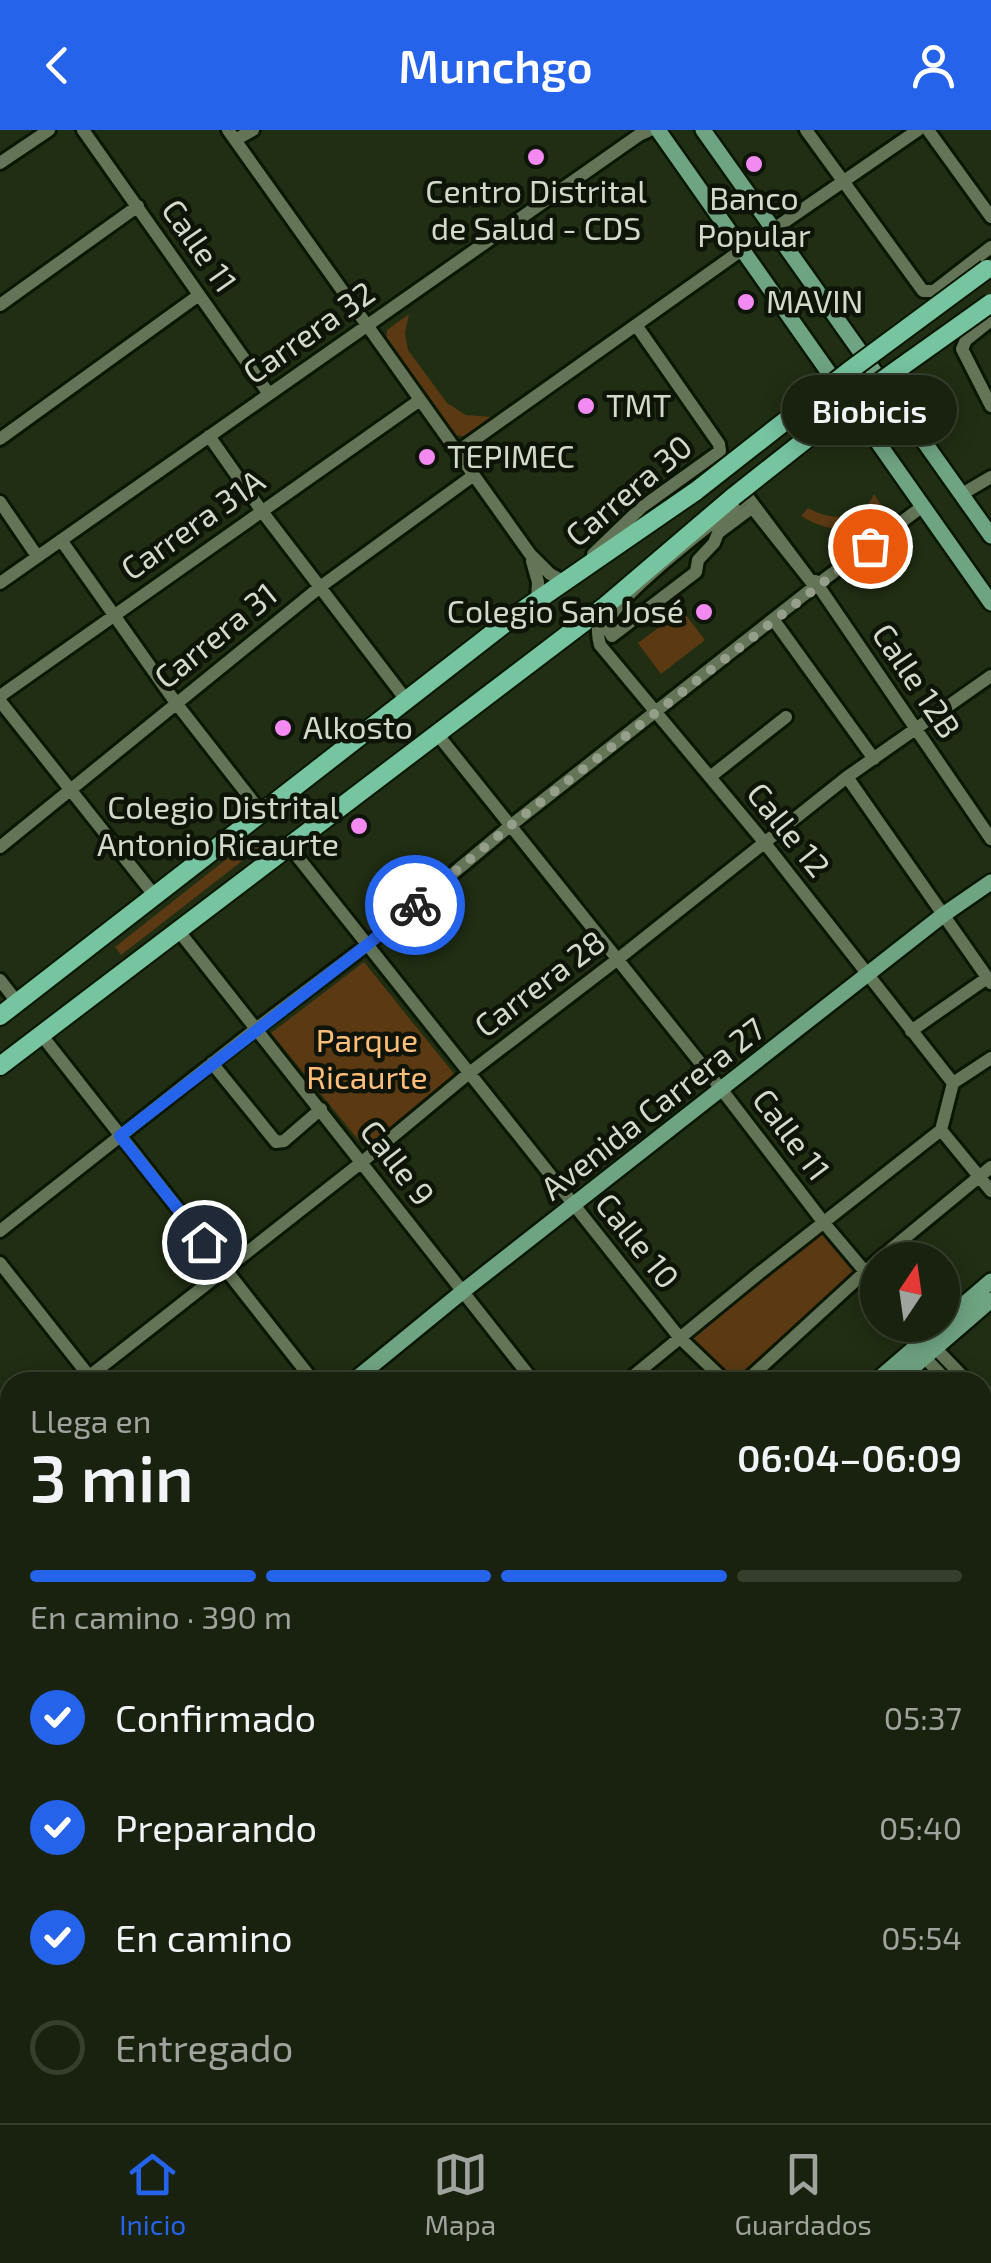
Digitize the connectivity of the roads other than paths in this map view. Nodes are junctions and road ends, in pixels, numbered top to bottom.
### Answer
1 (48, 130) edge
2 (84, 130) edge
3 (253, 130) edge
4 (650, 130) edge
5 (658, 130) edge
6 (703, 130) edge
7 (806, 130) edge
8 (918, 130) edge
9 (928, 130) edge
10 (231, 135) edge
11 (0, 163) edge
12 (843, 182) junction
13 (138, 206) junction
14 (991, 217) edge
15 (774, 229) junction
16 (991, 247) edge
17 (743, 249) junction
18 (989, 267) edge
19 (199, 295) junction
20 (991, 303) edge
21 (0, 305) edge
22 (991, 320) edge
23 (636, 325) junction
24 (367, 326) junction
25 (270, 394) junction
26 (420, 400) junction
27 (991, 406) edge
28 (209, 436) junction
29 (0, 439) edge
30 (456, 452) junction
31 (474, 476) junction
32 (991, 478) edge
33 (962, 494) junction
34 (0, 502) edge
35 (759, 506) dead end
36 (923, 506) junction
37 (262, 510) junction
38 (991, 536) edge
39 (62, 540) junction
40 (530, 554) junction
41 (38, 556) junction
42 (568, 577) junction
43 (812, 581) junction
44 (0, 582) edge
45 (320, 587) junction
46 (537, 600) junction
47 (991, 603) edge
48 (604, 607) junction
49 (114, 614) junction
50 (773, 619) junction
51 (991, 676) edge
52 (0, 698) edge
53 (407, 700) junction
54 (176, 703) junction
55 (655, 713) junction
56 (786, 717) dead end
57 (915, 729) junction
58 (438, 735) junction
59 (874, 758) junction
60 (710, 777) junction
61 (847, 778) junction
62 (70, 790) junction
63 (261, 812) junction
64 (510, 826) junction
65 (991, 839) edge
66 (764, 842) junction
67 (288, 846) junction
68 (0, 847) edge
69 (991, 882) edge
70 (154, 895) junction
71 (944, 916) junction
72 (178, 930) junction
73 (367, 945) junction
74 (618, 959) junction
75 (868, 974) junction
76 (0, 980) edge
77 (989, 981) edge
78 (96, 994) junction
79 (17, 1002) junction
80 (0, 1016) edge
81 (257, 1028) junction
82 (911, 1030) junction
83 (47, 1042) junction
84 (991, 1058) edge
85 (212, 1063) junction
86 (0, 1066) edge
87 (468, 1074) junction
88 (0, 1080) edge
89 (953, 1084) junction
90 (722, 1090) junction
91 (320, 1109) junction
92 (941, 1130) junction
93 (120, 1136) junction
94 (362, 1162) junction
95 (985, 1172) edge
96 (991, 1191) edge
97 (574, 1206) junction
98 (824, 1223) junction
99 (0, 1231) edge
100 (900, 1242) edge
101 (0, 1262) edge
102 (860, 1266) edge
103 (225, 1268) junction
104 (860, 1275) edge
105 (991, 1281) edge
106 (462, 1292) junction
107 (991, 1300) edge
108 (960, 1308) edge
109 (679, 1337) junction
110 (922, 1342) edge
111 (932, 1342) edge
112 (928, 1349) junction
113 (83, 1372) edge
114 (99, 1372) edge
115 (306, 1372) edge
116 (364, 1372) edge
117 (526, 1372) edge
118 (638, 1372) edge
119 (716, 1372) edge
120 (755, 1372) edge
121 (891, 1372) edge
122 (906, 1372) edge
123 (942, 1372) edge
124 (956, 1372) edge

1 - 11 street
2 - 13 street, Calle 11
3 - 10 street
4 - 24 street, Carrera 32
5 - 17 main road
6 - 15 main road
7 - 12 street
8 - 12 street
9 - 14 street
10 - 24 street
12 - 15 street
12 - 16 street
13 - 19 street, Calle 11
13 - 21 street
15 - 33 main road
17 - 23 street
17 - 36 main road
18 - 42 highway, bridge
19 - 25 street, Calle 11
19 - 29 street
20 - 48 highway, bridge
22 - 27 street
23 - 30 street
23 - 42 street, Carrera 30
24 - 25 street, Carrera 32
24 - 26 street
25 - 28 street, Carrera 32
26 - 30 street
26 - 37 street, Carrera 31A
28 - 37 street
28 - 39 street, Carrera 32
30 - 31 street
31 - 40 street
31 - 45 street, Carrera 31
32 - 33 street
33 - 38 main road
34 - 41 street
35 - 43 street, Calle 12B
36 - 43 street
36 - 47 main road
37 - 45 street
37 - 49 street, Carrera 31A
39 - 41 street, Carrera 32
39 - 49 street
40 - 42 street
40 - 46 street
41 - 44 street, Carrera 32
42 - 46 highway
43 - 43 street
43 - 50 street
43 - 57 street, Calle 12B
45 - 53 street
45 - 54 street, Carrera 31
46 - 53 highway
48 - 55 street, Calle 12
48 - 58 highway
49 - 52 street, Carrera 31A
49 - 54 street
50 - 55 street
50 - 59 street
51 - 57 street, Carrera 28
52 - 62 street
53 - 63 highway
54 - 62 street, Carrera 31
54 - 63 street
55 - 60 street, Calle 12
55 - 64 street
56 - 60 street
57 - 59 street, Carrera 28
57 - 65 street, Calle 12B
58 - 64 street, Calle 11
58 - 67 highway
59 - 61 street, Carrera 28
60 - 66 street, Calle 12
61 - 66 street, Carrera 28
61 - 71 street
62 - 68 street, Carrera 31
62 - 70 street
63 - 70 highway
64 - 73 street
64 - 74 street, Calle 11
66 - 74 street, Carrera 28
66 - 75 street, Calle 12
67 - 72 highway
67 - 73 street, Calle 10
69 - 71 main road, Avenida Carrera 27
70 - 79 highway
71 - 75 main road, Avenida Carrera 27
71 - 77 street
72 - 78 highway
72 - 81 street, Calle 9
73 - 81 street
73 - 87 street, Calle 10
74 - 87 street, Carrera 28
74 - 90 street, Calle 11
75 - 82 street, Calle 12
75 - 90 main road, Avenida Carrera 27
76 - 79 street
77 - 82 street
78 - 83 highway
78 - 86 highway
79 - 80 highway
81 - 85 street
81 - 91 street, Calle 9
82 - 89 street, Calle 12
83 - 88 highway
83 - 93 street
84 - 89 street
85 - 91 street
85 - 93 street
87 - 94 street, Carrera 28
87 - 97 street, Calle 10
89 - 92 street
90 - 97 main road, Avenida Carrera 27
90 - 98 street, Calle 11
91 - 94 street, Calle 9
92 - 95 street
92 - 98 street
93 - 99 street
93 - 103 street
94 - 103 street, Carrera 28
94 - 106 street, Calle 9
95 - 96 street
95 - 100 street
97 - 106 main road, Avenida Carrera 27
97 - 109 street, Calle 10
98 - 102 street, Calle 11
98 - 109 street
101 - 113 street
103 - 114 street, Carrera 28
103 - 115 street
104 - 120 street
105 - 108 main road
106 - 116 main road, Avenida Carrera 27
106 - 117 street, Calle 9
107 - 112 main road
109 - 118 street
109 - 119 street, Calle 10
110 - 112 street
111 - 112 main road
112 - 121 main road
112 - 122 main road
112 - 123 street
112 - 124 street

